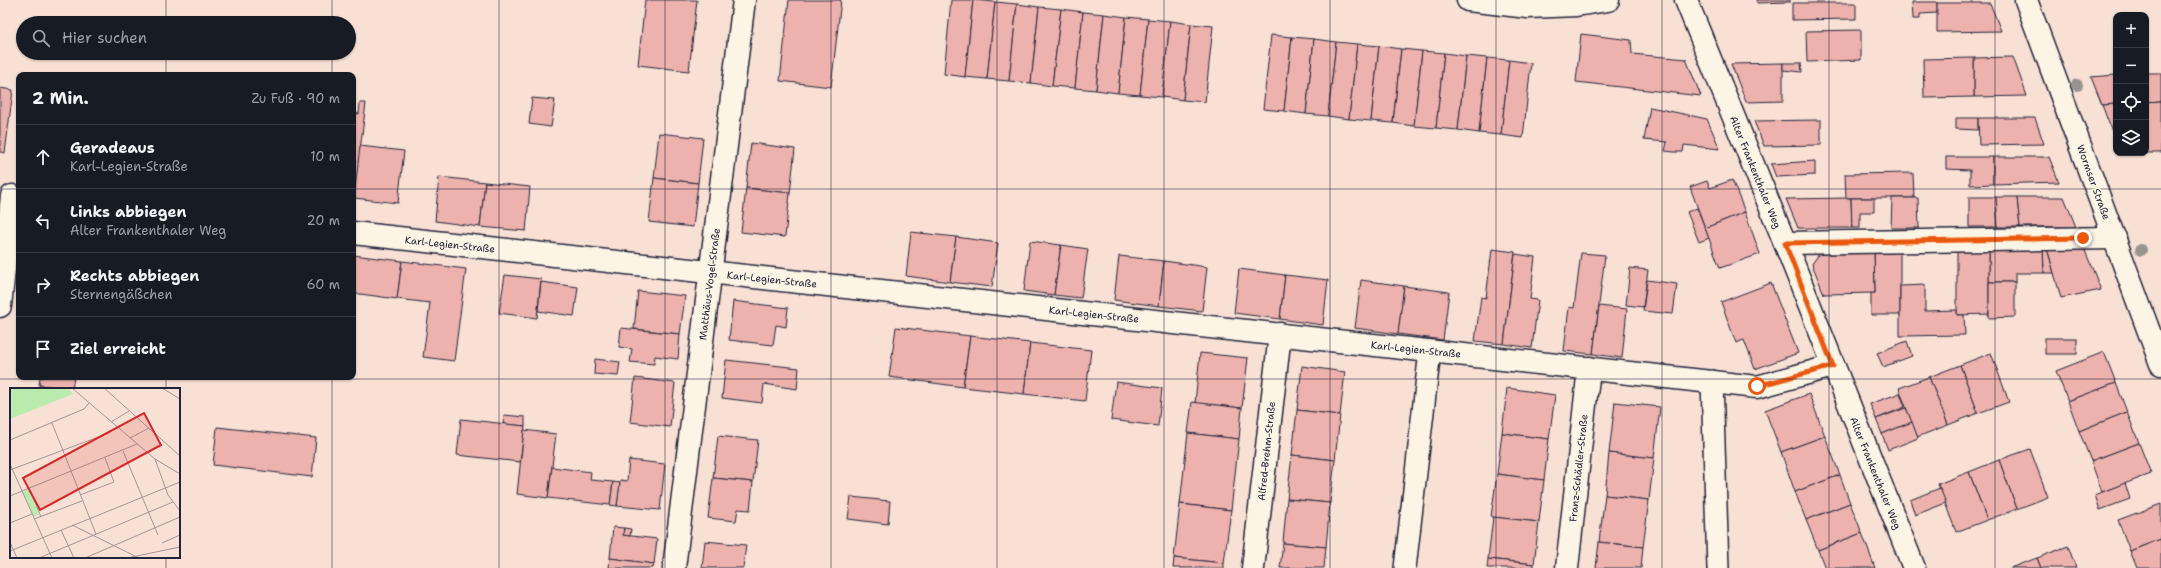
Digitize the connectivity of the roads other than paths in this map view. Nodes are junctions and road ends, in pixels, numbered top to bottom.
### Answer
1 (744, 0) edge
2 (1468, 0) edge
3 (1608, 0) edge
4 (1686, 0) edge
5 (2026, 0) edge
6 (10, 196) edge
7 (356, 233) edge
8 (2115, 238) junction
9 (1785, 243) junction
10 (711, 272) junction
11 (0, 306) edge
12 (1280, 334) junction
13 (1430, 351) junction
14 (2161, 364) edge
15 (1833, 366) junction
16 (1589, 368) junction
17 (1712, 381) junction
18 (674, 568) edge
19 (1253, 568) edge
20 (1405, 568) edge
21 (1567, 568) edge
22 (1718, 568) edge
23 (1914, 568) edge

1 - 10 street, Matthäus-Vogel-Straße
2 - 3 street
4 - 9 street, Alter Frankenthaler Weg
5 - 8 street, Wormser Straße
6 - 11 street
7 - 10 street, Karl-Legien-Straße
8 - 9 street
8 - 14 street, Wormser Straße
9 - 15 street, Alter Frankenthaler Weg
10 - 12 street, Karl-Legien-Straße
10 - 18 street, Matthäus-Vogel-Straße
12 - 13 street, Karl-Legien-Straße
12 - 19 street, Alfred-Brehm-Straße
13 - 16 street, Karl-Legien-Straße
13 - 20 lane
15 - 17 street, Karl-Legien-Straße
15 - 23 street, Alter Frankenthaler Weg
16 - 17 street, Karl-Legien-Straße
16 - 21 street, Franz-Schädler-Straße
17 - 22 lane

